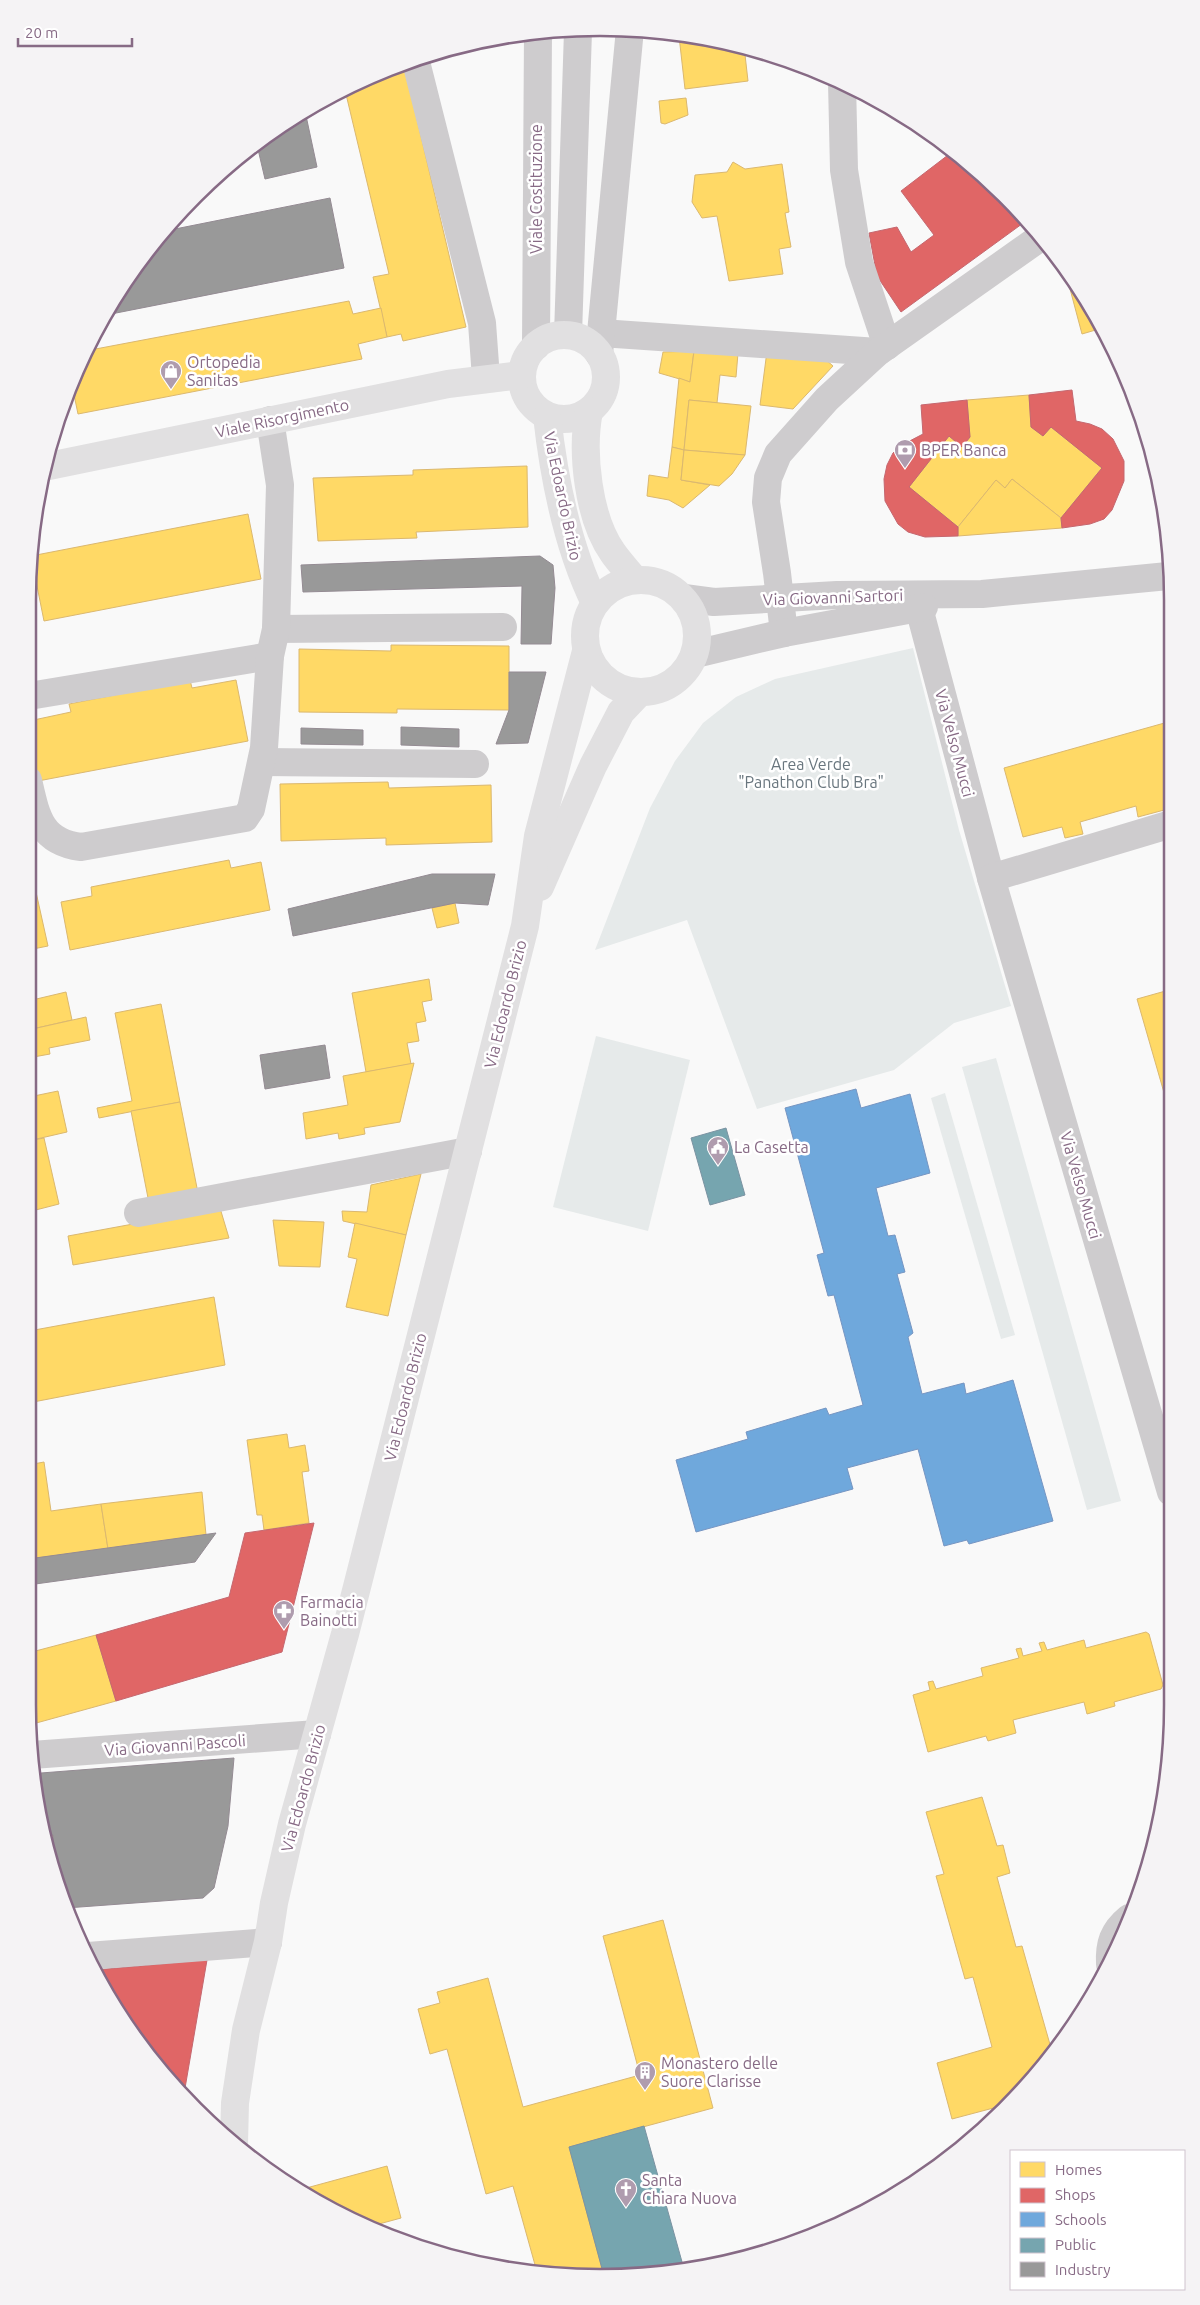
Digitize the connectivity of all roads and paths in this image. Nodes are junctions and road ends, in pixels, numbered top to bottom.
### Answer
1 (578, 37) edge
2 (629, 37) edge
3 (538, 40) edge
4 (417, 67) edge
5 (842, 91) edge
6 (1035, 241) edge
7 (568, 335) junction
8 (600, 344) junction
9 (536, 346) junction
10 (882, 349) junction
11 (522, 375) junction
12 (486, 378) junction
13 (589, 411) junction
14 (547, 416) junction
15 (270, 420) junction
16 (53, 465) edge
17 (1163, 576) edge
18 (635, 580) junction
19 (982, 594) junction
20 (684, 598) junction
21 (780, 598) junction
22 (595, 603) junction
23 (919, 608) junction
24 (503, 627) dead end
25 (276, 628) junction
26 (784, 633) junction
27 (586, 650) junction
28 (695, 654) junction
29 (270, 656) junction
30 (639, 693) junction
31 (36, 695) edge
32 (262, 762) junction
33 (475, 764) dead end
34 (36, 809) edge
35 (1164, 826) edge
36 (991, 878) junction
37 (529, 913) junction
38 (468, 1151) junction
39 (138, 1214) dead end
40 (1164, 1471) edge
41 (317, 1734) junction
42 (38, 1755) edge
43 (1118, 1927) edge
44 (268, 1942) junction
45 (1109, 1947) edge
46 (95, 1955) edge
47 (234, 2134) edge

1 - 7 street
2 - 8 street
3 - 9 street, Viale Costituzione
4 - 12 street
5 - 10 street
6 - 10 street
7 - 8 main road
7 - 9 main road
8 - 10 street
8 - 13 main road
9 - 11 main road
10 - 21 street
11 - 12 main road, Viale Risorgimento
11 - 14 main road
12 - 15 main road, Viale Risorgimento
13 - 14 main road
13 - 18 main road, Via Edoardo Brizio
14 - 22 main road, Via Edoardo Brizio
15 - 16 main road, Viale Risorgimento
15 - 25 street
17 - 19 street, Via Giovanni Sartori
18 - 20 main road
18 - 22 main road
19 - 21 street, Via Giovanni Sartori
19 - 23 street, Via Giovanni Sartori
20 - 21 street, Via Giovanni Sartori
20 - 28 main road
21 - 26 street
22 - 27 main road
23 - 26 street, Via Giovanni Sartori
23 - 36 street, Via Velso Mucci
24 - 25 street
25 - 29 street
26 - 28 street, Via Giovanni Sartori
27 - 30 main road
27 - 37 main road, Via Edoardo Brizio
28 - 30 main road
29 - 31 street
29 - 32 street
30 - 37 main road
32 - 33 street
32 - 34 street
35 - 36 street
36 - 40 street, Via Velso Mucci
37 - 38 main road, Via Edoardo Brizio
38 - 39 street
38 - 41 main road, Via Edoardo Brizio
41 - 42 street, Via Giovanni Pascoli
41 - 44 main road, Via Edoardo Brizio
43 - 45 street
44 - 46 street
44 - 47 main road, Via Edoardo Brizio

